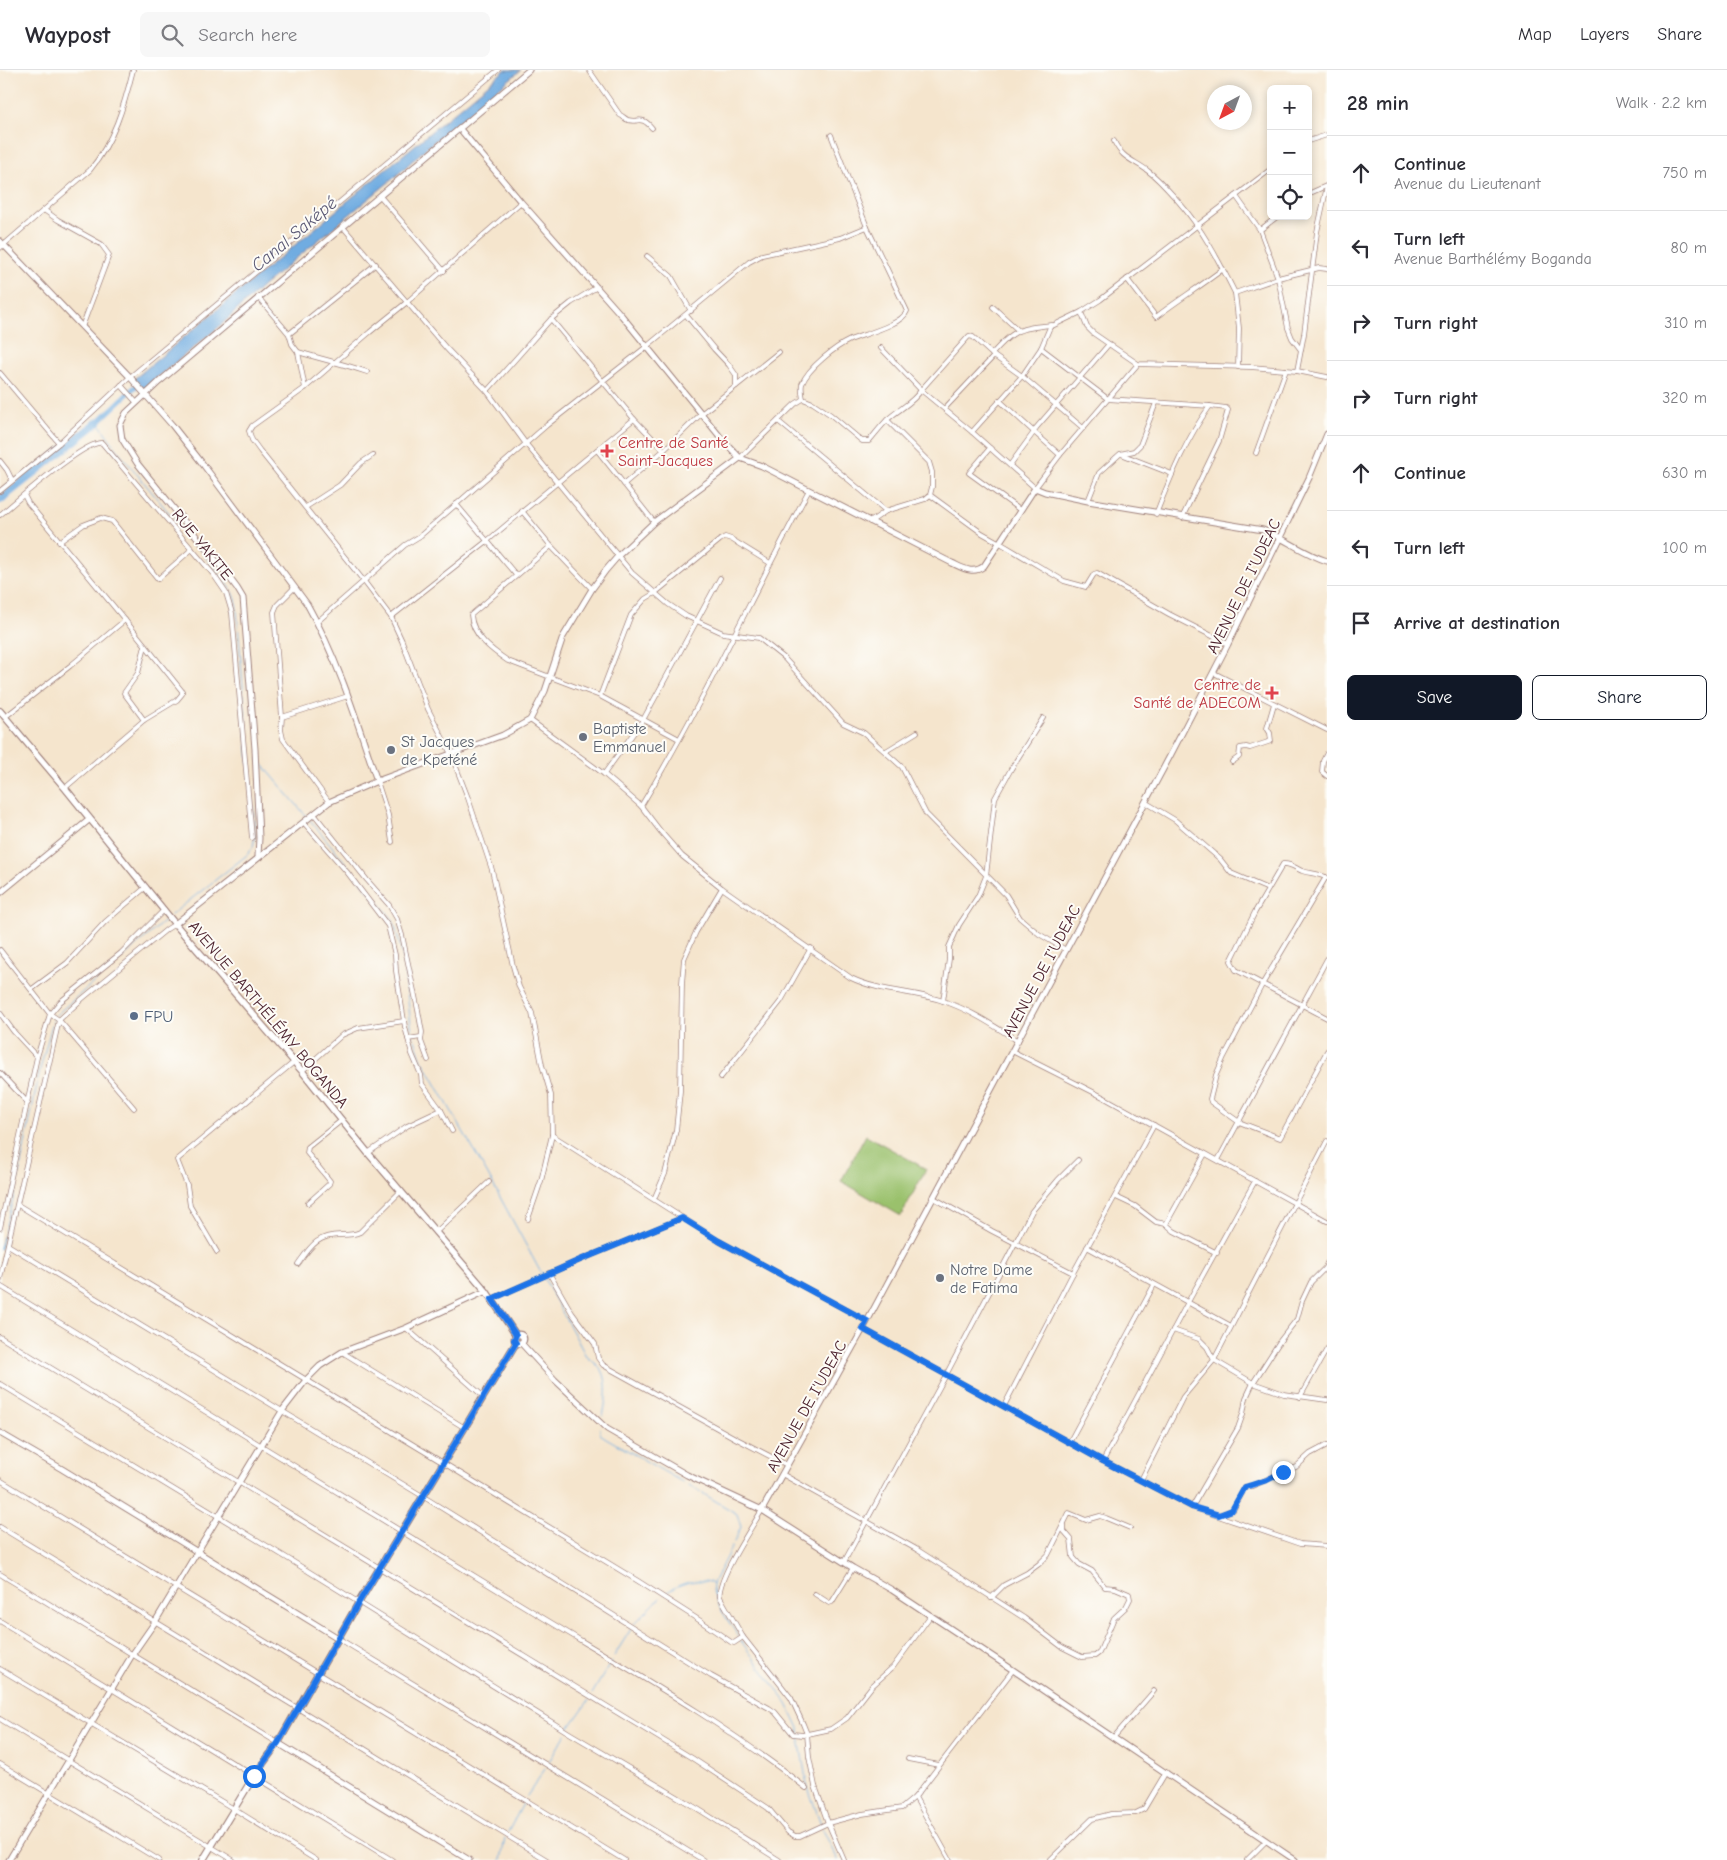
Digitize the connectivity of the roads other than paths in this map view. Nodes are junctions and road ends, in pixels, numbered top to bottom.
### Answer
1 (133, 70) edge
2 (498, 70) edge
3 (530, 70) edge
4 (589, 70) edge
5 (652, 128) dead end
6 (460, 129) junction
7 (831, 135) dead end
8 (1327, 135) edge
9 (1312, 140) edge
10 (1114, 141) dead end
11 (1267, 172) edge
12 (1326, 186) edge
13 (1312, 192) edge
14 (380, 196) junction
15 (1236, 196) junction
16 (521, 202) junction
17 (44, 210) junction
18 (1273, 220) edge
19 (1197, 226) junction
20 (344, 227) junction
21 (867, 227) junction
22 (1260, 230) junction
23 (1, 245) edge
24 (647, 256) dead end
25 (376, 264) junction
26 (1223, 269) junction
27 (1327, 269) edge
28 (444, 271) junction
29 (1311, 271) junction
30 (1278, 278) junction
31 (1127, 279) junction
32 (597, 287) junction
33 (1235, 293) junction
34 (258, 297) junction
35 (407, 302) junction
36 (993, 307) dead end
37 (691, 311) junction
38 (1081, 312) junction
39 (686, 315) junction
40 (552, 319) junction
41 (1052, 325) junction
42 (82, 328) junction
43 (1018, 330) junction
44 (289, 334) junction
45 (1109, 344) junction
46 (646, 348) junction
47 (881, 348) dead end
48 (1041, 348) junction
49 (1302, 350) junction
50 (298, 352) junction
51 (779, 352) dead end
52 (993, 355) junction
53 (334, 363) junction
54 (1138, 364) junction
55 (1238, 367) junction
56 (1286, 370) junction
57 (1297, 371) junction
58 (367, 372) dead end
59 (0, 373) edge
60 (1022, 376) junction
61 (1327, 376) edge
62 (130, 377) junction
63 (1079, 378) junction
64 (603, 382) junction
65 (121, 385) junction
66 (736, 386) junction
67 (305, 388) junction
68 (921, 390) junction
69 (487, 391) junction
70 (145, 395) junction
71 (803, 399) junction
72 (1108, 399) junction
73 (999, 400) junction
74 (136, 402) junction
75 (1156, 403) junction
76 (1056, 405) junction
77 (1210, 406) junction
78 (945, 408) junction
79 (701, 414) junction
80 (634, 419) junction
81 (887, 420) junction
82 (778, 421) junction
83 (1083, 428) junction
84 (972, 432) junction
85 (1034, 432) junction
86 (1327, 434) edge
87 (59, 443) junction
88 (526, 444) junction
89 (990, 448) junction
90 (597, 450) junction
91 (664, 450) junction
92 (1256, 453) dead end
93 (1120, 454) junction
94 (373, 455) dead end
95 (1060, 455) junction
96 (740, 458) junction
97 (0, 461) edge
98 (1010, 465) junction
99 (1172, 474) junction
100 (12, 480) junction
101 (558, 482) junction
102 (624, 484) junction
103 (1035, 488) junction
104 (809, 490) junction
105 (0, 491) edge
106 (930, 494) junction
107 (24, 495) junction
108 (1088, 501) junction
109 (456, 504) junction
110 (306, 507) junction
111 (1020, 510) junction
112 (522, 511) junction
113 (886, 511) junction
114 (1156, 514) junction
115 (0, 515) edge
116 (1182, 518) junction
117 (654, 522) junction
118 (870, 522) junction
119 (1280, 538) junction
120 (487, 541) junction
121 (59, 542) junction
122 (1000, 543) junction
123 (551, 546) junction
124 (192, 549) junction
125 (618, 555) junction
126 (1327, 561) edge
127 (770, 562) junction
128 (516, 575) junction
129 (720, 578) dead end
130 (363, 580) junction
131 (294, 588) junction
132 (592, 589) junction
133 (654, 593) junction
134 (390, 617) junction
135 (125, 620) junction
136 (697, 620) junction
137 (317, 622) junction
138 (733, 635) junction
139 (1228, 644) junction
140 (144, 646) junction
141 (1214, 673) junction
142 (549, 677) junction
143 (348, 696) junction
144 (600, 696) junction
145 (1274, 704) junction
146 (0, 711) edge
147 (5, 717) junction
148 (282, 718) junction
149 (1043, 718) dead end
150 (144, 720) junction
151 (530, 720) junction
152 (643, 720) junction
153 (1327, 730) edge
154 (917, 732) dead end
155 (680, 739) junction
156 (886, 751) junction
157 (1327, 753) edge
158 (451, 754) junction
159 (1232, 762) dead end
160 (604, 774) junction
161 (1327, 776) edge
162 (377, 781) junction
163 (65, 788) junction
164 (329, 802) junction
165 (1145, 802) junction
166 (641, 806) junction
167 (313, 815) junction
168 (90, 819) junction
169 (305, 822) junction
170 (252, 838) dead end
171 (392, 842) dead end
172 (258, 856) junction
173 (986, 876) junction
174 (1327, 878) edge
175 (146, 887) junction
176 (722, 888) junction
177 (1268, 889) junction
178 (0, 893) edge
179 (165, 912) junction
180 (173, 922) junction
181 (811, 948) junction
182 (0, 950) edge
183 (1066, 950) junction
184 (1327, 960) edge
185 (1263, 983) junction
186 (32, 990) junction
187 (943, 1001) junction
188 (1302, 1005) junction
189 (0, 1013) edge
190 (50, 1014) junction
191 (1327, 1018) edge
192 (59, 1020) junction
193 (404, 1021) junction
194 (422, 1037) junction
195 (408, 1039) junction
196 (1018, 1041) junction
197 (1012, 1051) junction
198 (1327, 1051) edge
199 (37, 1057) junction
200 (428, 1060) dead end
201 (294, 1062) junction
202 (302, 1071) junction
203 (0, 1073) edge
204 (720, 1077) dead end
205 (28, 1103) junction
206 (134, 1108) dead end
207 (441, 1110) junction
208 (342, 1120) junction
209 (1239, 1122) junction
210 (1154, 1125) junction
211 (452, 1131) dead end
212 (552, 1135) junction
213 (1327, 1140) edge
214 (368, 1152) junction
215 (1206, 1154) junction
216 (1078, 1160) dead end
217 (1218, 1160) junction
218 (489, 1182) dead end
219 (1255, 1182) junction
220 (401, 1191) junction
221 (1116, 1197) junction
222 (932, 1198) junction
223 (654, 1199) junction
224 (308, 1203) dead end
225 (1295, 1204) junction
226 (18, 1205) junction
227 (682, 1218) junction
228 (528, 1219) dead end
229 (1327, 1221) edge
230 (1166, 1224) junction
231 (0, 1228) edge
232 (436, 1232) junction
233 (1015, 1243) junction
234 (8, 1246) junction
235 (1088, 1247) junction
236 (218, 1252) dead end
237 (1216, 1253) junction
238 (1327, 1263) edge
239 (298, 1264) dead end
240 (1073, 1273) junction
241 (548, 1274) junction
242 (0, 1280) edge
243 (1154, 1285) junction
244 (0, 1286) edge
245 (486, 1291) junction
246 (492, 1299) junction
247 (1188, 1302) junction
248 (867, 1321) junction
249 (1231, 1326) junction
250 (406, 1328) junction
251 (863, 1329) junction
252 (1173, 1330) junction
253 (0, 1337) edge
254 (519, 1343) junction
255 (1327, 1349) edge
256 (342, 1352) junction
257 (1214, 1360) junction
258 (946, 1375) junction
259 (306, 1380) junction
260 (1253, 1383) junction
261 (0, 1384) edge
262 (484, 1397) junction
263 (1300, 1397) junction
264 (1327, 1400) edge
265 (1004, 1406) junction
266 (282, 1412) junction
267 (465, 1428) junction
268 (0, 1433) edge
269 (1070, 1441) junction
270 (1327, 1445) edge
271 (262, 1446) junction
272 (1103, 1461) junction
273 (444, 1463) junction
274 (787, 1465) junction
275 (782, 1474) junction
276 (0, 1480) edge
277 (1141, 1480) junction
278 (239, 1482) junction
279 (424, 1497) junction
280 (1192, 1507) junction
281 (762, 1510) junction
282 (1219, 1515) junction
283 (219, 1518) junction
284 (867, 1521) junction
285 (1064, 1525) junction
286 (0, 1527) edge
287 (1130, 1528) dead end
288 (402, 1532) junction
289 (1327, 1546) edge
290 (196, 1553) junction
291 (844, 1562) junction
292 (380, 1568) junction
293 (853, 1568) junction
294 (0, 1574) edge
295 (176, 1588) junction
296 (815, 1594) dead end
297 (991, 1598) junction
298 (359, 1602) junction
299 (931, 1615) junction
300 (0, 1622) edge
301 (156, 1622) junction
302 (338, 1638) junction
303 (741, 1639) junction
304 (132, 1655) junction
305 (0, 1668) edge
306 (1013, 1670) junction
307 (317, 1673) junction
308 (112, 1690) junction
309 (1154, 1691) dead end
310 (298, 1708) junction
311 (0, 1719) edge
312 (91, 1723) junction
313 (805, 1734) junction
314 (1113, 1738) junction
315 (278, 1743) junction
316 (908, 1759) dead end
317 (68, 1761) junction
318 (0, 1764) edge
319 (939, 1764) junction
320 (1166, 1772) junction
321 (254, 1776) junction
322 (806, 1788) dead end
323 (48, 1793) junction
324 (915, 1796) junction
325 (234, 1809) junction
326 (828, 1823) junction
327 (1266, 1841) junction
328 (211, 1846) junction
329 (9, 1860) edge
330 (159, 1860) edge
331 (203, 1860) edge
332 (233, 1860) edge
333 (316, 1860) edge
334 (392, 1860) edge
335 (469, 1860) edge
336 (548, 1860) edge
337 (624, 1860) edge
338 (703, 1860) edge
339 (779, 1860) edge
340 (844, 1860) edge
341 (950, 1860) edge
342 (1050, 1860) edge
343 (1247, 1860) edge
344 (1295, 1860) edge

1 - 17 street
2 - 62 street
3 - 6 street
4 - 5 street
6 - 14 street
6 - 16 street
7 - 21 street
8 - 9 street
10 - 19 street
11 - 15 street
12 - 13 street
12 - 29 street
14 - 20 street
14 - 28 street
15 - 19 street
15 - 22 street
16 - 28 street
16 - 32 street
17 - 23 street
17 - 42 street
18 - 22 street
19 - 26 street
19 - 31 street
20 - 25 street
20 - 34 street
21 - 37 street
21 - 71 street
22 - 30 street
23 - 42 street
24 - 37 street
25 - 35 street
25 - 44 street
26 - 31 street
26 - 33 street
27 - 29 street
28 - 35 street
29 - 30 street
29 - 49 street
30 - 33 street
30 - 49 street
31 - 38 street
32 - 40 street
32 - 46 street
33 - 55 street
34 - 44 street
34 - 70 street
35 - 53 street
35 - 69 street
36 - 43 street
37 - 39 street
38 - 41 street
38 - 45 street
39 - 46 street
39 - 66 street
40 - 64 street
40 - 69 street
41 - 43 street
41 - 48 street
42 - 62 street
43 - 52 street
44 - 50 street
45 - 54 street
45 - 63 street
46 - 64 street
46 - 79 street
47 - 68 street
48 - 60 street
48 - 63 street
49 - 57 street
50 - 53 street
50 - 67 street
51 - 66 street
52 - 60 street
52 - 68 street
52 - 78 street
53 - 58 street
53 - 67 street
54 - 55 street
54 - 72 street
55 - 56 street
56 - 57 street
56 - 92 street
57 - 61 street
59 - 87 street
60 - 73 street
60 - 76 street
62 - 65 street
62 - 70 street
63 - 72 street
63 - 76 street
64 - 80 street
64 - 88 street
65 - 74 street
65 - 87 street
66 - 79 street
67 - 110 street
68 - 78 street
68 - 81 street
69 - 88 street
70 - 74 street
70 - 131 street
71 - 81 street
71 - 82 street
72 - 75 street
72 - 83 street
73 - 84 street
73 - 85 street
74 - 172 street
75 - 77 street
75 - 93 street
76 - 83 street
76 - 85 street
77 - 99 street
77 - 116 street
78 - 84 street
79 - 91 street
79 - 96 street
80 - 90 street
80 - 91 street
81 - 106 street
82 - 96 street
82 - 113 street
83 - 95 street
84 - 89 street
85 - 95 street
85 - 98 street
86 - 119 street, AVENUE DE I'UDEAC
87 - 100 street
88 - 101 street
88 - 109 street
89 - 98 street
89 - 111 street
90 - 101 street
90 - 102 street
91 - 102 street
93 - 99 street
93 - 108 street
94 - 110 street
95 - 103 street
96 - 104 street
96 - 117 street
97 - 100 street
98 - 103 street
99 - 114 street
100 - 105 street
101 - 112 street
101 - 125 street
102 - 117 street
103 - 108 street
103 - 111 street
104 - 118 street
104 - 127 street
106 - 113 street
106 - 122 street
107 - 115 street, RUE YAKITE
107 - 121 street
107 - 124 street, RUE YAKITE
108 - 114 street
109 - 120 street
109 - 130 street
110 - 130 street
111 - 122 street
112 - 120 street
112 - 123 street
113 - 118 street
114 - 116 street
116 - 119 street
117 - 125 street
118 - 122 street
119 - 126 street
119 - 139 street, AVENUE DE I'UDEAC
120 - 128 street
120 - 134 street
121 - 124 street
121 - 135 street
122 - 139 street
123 - 128 street
123 - 132 street
124 - 170 street, RUE YAKITE
125 - 132 street
125 - 133 street
127 - 133 street
127 - 138 street
128 - 142 street
129 - 136 street
130 - 134 street
130 - 137 street
131 - 137 street
131 - 148 street
132 - 142 street
133 - 136 street
133 - 144 street
134 - 158 street
135 - 140 street
135 - 147 street
136 - 138 street
136 - 152 street
137 - 143 street
138 - 155 street
138 - 156 street
139 - 141 street, AVENUE DE I'UDEAC
140 - 150 street
140 - 150 street
141 - 145 street
141 - 165 street, AVENUE DE I'UDEAC
142 - 144 street
142 - 151 street
143 - 148 street
143 - 162 street
144 - 152 street
145 - 153 street
145 - 159 street
146 - 147 main road, AVENUE BARTHÉLÉMY BOGANDA
147 - 163 main road, AVENUE BARTHÉLÉMY BOGANDA
148 - 164 street
149 - 173 street
150 - 163 street
151 - 158 street
151 - 160 street
152 - 155 street
152 - 160 street
154 - 156 street
155 - 166 street
156 - 173 street
157 - 161 street
158 - 162 street
158 - 212 street
160 - 166 street
162 - 164 street
162 - 171 street
163 - 168 main road, AVENUE BARTHÉLÉMY BOGANDA
164 - 167 street
165 - 177 street
165 - 183 street, AVENUE DE I'UDEAC
166 - 176 street
167 - 169 street
167 - 194 street
168 - 175 main road, AVENUE BARTHÉLÉMY BOGANDA
168 - 178 street
169 - 172 street
169 - 193 street
172 - 180 street
173 - 183 street
173 - 187 street
174 - 177 street
174 - 185 street
175 - 179 main road, AVENUE BARTHÉLÉMY BOGANDA
175 - 186 street
176 - 181 street
176 - 223 street
177 - 185 street
179 - 180 main road, AVENUE BARTHÉLÉMY BOGANDA
179 - 190 street
180 - 192 street
180 - 201 main road, AVENUE BARTHÉLÉMY BOGANDA
181 - 187 street
181 - 204 street
182 - 186 street
183 - 196 street, AVENUE DE I'UDEAC
184 - 188 street
185 - 188 street
185 - 209 street
186 - 190 street
187 - 196 street
188 - 191 street
188 - 209 street
189 - 199 street
190 - 192 street
190 - 199 street
192 - 206 street
192 - 226 street
193 - 195 street
193 - 202 street
194 - 195 street
194 - 200 street
195 - 207 street
196 - 197 street, AVENUE DE I'UDEAC
197 - 210 street
197 - 222 street, AVENUE DE I'UDEAC
198 - 209 street
199 - 205 street
201 - 202 main road, AVENUE BARTHÉLÉMY BOGANDA
201 - 236 street
202 - 208 main road, AVENUE BARTHÉLÉMY BOGANDA
203 - 205 street
205 - 231 street
207 - 211 street
207 - 214 street
208 - 214 main road, AVENUE BARTHÉLÉMY BOGANDA
208 - 224 street
209 - 217 street
210 - 215 street
210 - 221 street
212 - 223 street
212 - 228 street
213 - 225 street
214 - 220 main road, AVENUE BARTHÉLÉMY BOGANDA
215 - 217 street
215 - 230 street
216 - 233 street
217 - 219 street
218 - 232 street
219 - 225 street
219 - 237 street
220 - 232 main road, AVENUE BARTHÉLÉMY BOGANDA
220 - 239 street
221 - 230 street
221 - 235 street
222 - 233 street
222 - 248 street, AVENUE DE I'UDEAC
223 - 227 street
225 - 229 street
225 - 249 street
226 - 234 street
226 - 259 street
227 - 241 street
227 - 248 street
230 - 237 street
232 - 245 main road, AVENUE BARTHÉLÉMY BOGANDA
233 - 240 street
233 - 258 street
234 - 242 street
234 - 266 street
235 - 240 street
235 - 243 street
237 - 247 street
238 - 260 street
240 - 265 street
241 - 246 street
241 - 274 street
243 - 247 street
243 - 269 street
244 - 271 street
245 - 246 main road, AVENUE BARTHÉLÉMY BOGANDA
245 - 250 street
246 - 254 main road, AVENUE BARTHÉLÉMY BOGANDA
247 - 249 street
247 - 252 street
248 - 251 street, AVENUE DE I'UDEAC
249 - 257 street
250 - 256 street
250 - 262 street
251 - 258 street
251 - 274 street, AVENUE DE I'UDEAC
252 - 257 street
252 - 272 street
253 - 278 street
254 - 262 main road
254 - 281 street
255 - 263 street
256 - 259 street
256 - 267 street
257 - 260 street
257 - 277 street
258 - 265 street
258 - 284 street
259 - 266 street
259 - 273 street
260 - 263 street
260 - 280 street
261 - 283 street
262 - 267 main road
263 - 264 street
265 - 269 street
266 - 271 street
266 - 279 street
267 - 273 main road
268 - 290 street
269 - 272 street
270 - 282 street
271 - 278 street
271 - 288 street
272 - 277 street
273 - 279 main road
273 - 303 street
274 - 275 street, AVENUE DE I'UDEAC
275 - 281 street, AVENUE DE I'UDEAC
275 - 284 street
276 - 295 street
277 - 280 street
278 - 283 street
278 - 292 street
279 - 288 main road
279 - 313 street
280 - 282 street
281 - 291 street
281 - 303 street
282 - 289 street
283 - 290 street
283 - 298 street
284 - 291 street
284 - 297 street
285 - 287 street
285 - 297 street
285 - 297 street
286 - 301 street
288 - 292 main road
288 - 322 street
290 - 295 street
290 - 302 street
291 - 293 street
292 - 298 main road
292 - 326 street
293 - 296 street
293 - 299 street
294 - 304 street
295 - 301 street
295 - 307 street
298 - 302 main road
298 - 339 street
299 - 306 street
299 - 313 street
300 - 308 street
301 - 304 street
301 - 310 street
302 - 307 main road
302 - 338 street
303 - 313 street
304 - 308 street
304 - 315 street
305 - 312 street
306 - 314 street
306 - 319 street
307 - 310 main road
307 - 337 street
308 - 312 street
308 - 321 street
309 - 314 street
310 - 315 main road
310 - 336 street
311 - 317 street
312 - 317 street
312 - 325 street
313 - 326 street
314 - 320 street
315 - 321 main road
315 - 335 street
316 - 319 street
317 - 323 street
317 - 328 street
318 - 323 street
319 - 324 street
320 - 327 street
320 - 342 street
321 - 325 main road
321 - 334 street
323 - 329 street
323 - 330 street
324 - 326 street
324 - 341 street
325 - 328 main road
325 - 333 street
326 - 340 street
327 - 343 street
327 - 344 street
328 - 331 main road
328 - 332 street

